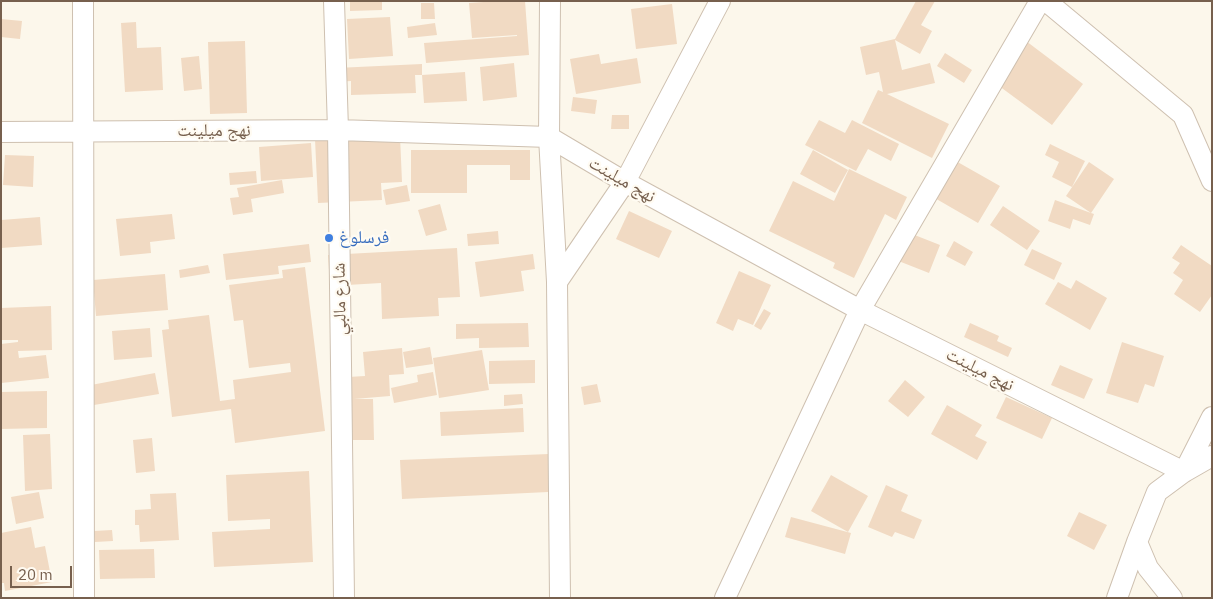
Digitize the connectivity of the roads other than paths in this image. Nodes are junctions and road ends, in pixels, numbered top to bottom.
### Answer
1 (83, 1) edge
2 (334, 1) edge
3 (550, 1) edge
4 (720, 1) edge
5 (1040, 1) edge
6 (1046, 1) edge
7 (338, 130) junction
8 (1, 132) edge
9 (83, 132) junction
10 (549, 137) junction
11 (1212, 180) edge
12 (625, 182) junction
13 (557, 282) junction
14 (860, 310) junction
15 (1212, 417) edge
16 (1212, 456) edge
17 (1184, 472) junction
18 (1137, 542) junction
19 (84, 598) edge
20 (344, 598) edge
21 (560, 598) edge
22 (725, 598) edge
23 (1117, 598) edge
24 (1172, 598) edge

1 - 9 street
2 - 7 street, شارع مالبي
3 - 10 street
4 - 12 street
5 - 14 street
6 - 11 street
7 - 9 street, نهج ميلينت
7 - 10 street, نهج ميلينت
7 - 20 street, شارع مالبي
8 - 9 street, نهج ميلينت
9 - 19 street
10 - 12 street, نهج ميلينت
10 - 13 street
12 - 13 street
12 - 14 street, نهج ميلينت
13 - 21 street
14 - 17 street, نهج ميلينت
14 - 22 street
15 - 17 street
16 - 17 street
17 - 18 street
18 - 23 street
18 - 24 street

